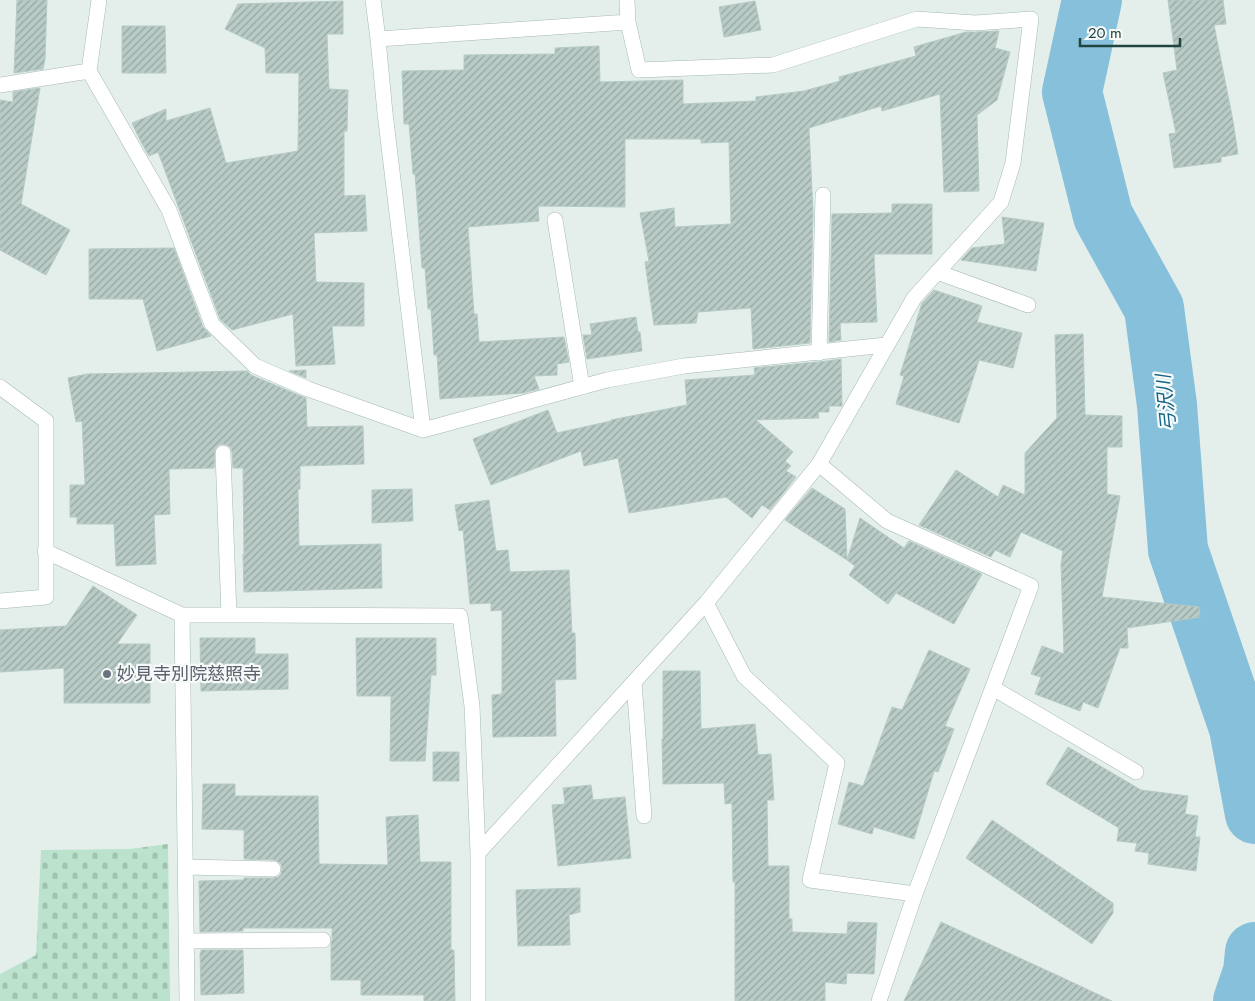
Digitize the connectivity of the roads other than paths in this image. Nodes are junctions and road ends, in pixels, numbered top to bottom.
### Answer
1 (100, 0) edge
2 (373, 0) edge
3 (627, 0) edge
4 (628, 22) junction
5 (378, 39) junction
6 (89, 71) junction
7 (0, 85) edge
8 (823, 195) dead end
9 (555, 220) dead end
10 (937, 272) junction
11 (1028, 305) dead end
12 (886, 345) junction
13 (819, 353) junction
14 (582, 387) junction
15 (0, 388) edge
16 (423, 430) junction
17 (223, 453) dead end
18 (819, 464) junction
19 (45, 551) junction
20 (0, 601) edge
21 (706, 603) junction
22 (230, 615) junction
23 (182, 616) junction
24 (634, 682) junction
25 (993, 688) junction
26 (1136, 772) dead end
27 (644, 816) dead end
28 (478, 854) junction
29 (185, 867) junction
30 (273, 869) dead end
31 (915, 894) junction
32 (324, 940) dead end
33 (186, 942) junction
34 (187, 1001) edge
35 (478, 1001) edge
36 (879, 1001) edge

1 - 6 street
2 - 5 street
3 - 4 street
4 - 5 street
4 - 10 street
5 - 16 street
6 - 7 street
6 - 16 street
8 - 13 street
9 - 14 street
10 - 11 street
10 - 12 street
12 - 13 street
12 - 18 street
13 - 14 street
14 - 16 street
15 - 19 street
17 - 22 street
18 - 21 street
18 - 25 street
19 - 20 street
19 - 23 street
21 - 24 street
21 - 31 street
22 - 23 street
22 - 28 street
23 - 29 street
24 - 27 street
24 - 28 street
25 - 26 street
25 - 31 street
28 - 35 street
29 - 30 street
29 - 33 street
31 - 36 street
32 - 33 street
33 - 34 street

